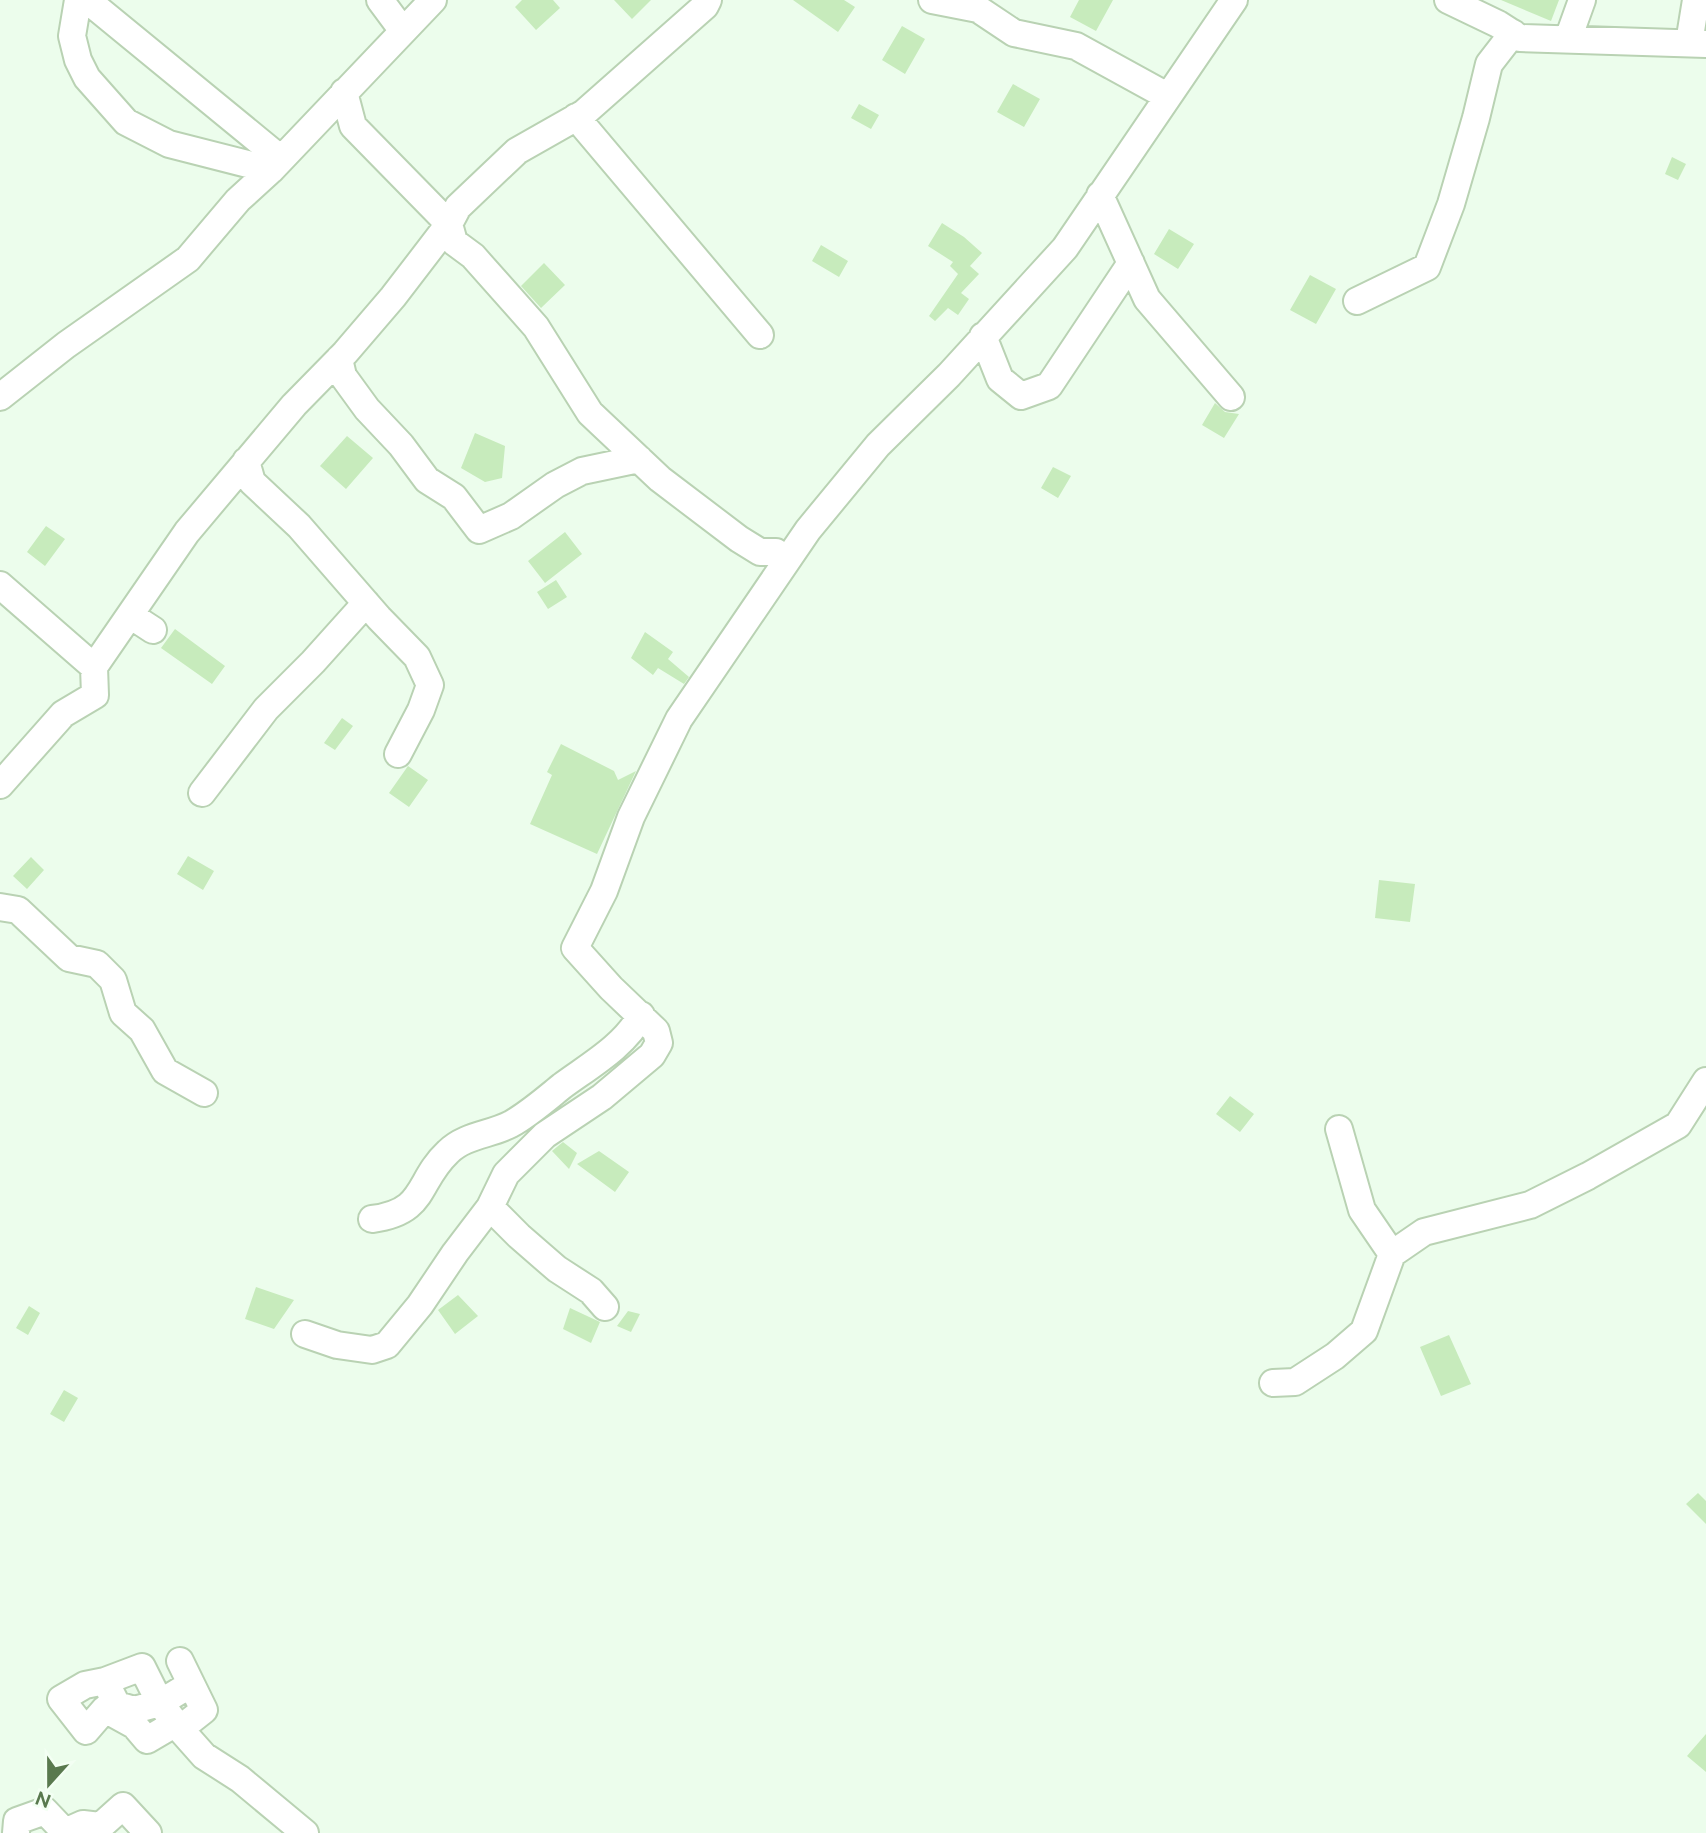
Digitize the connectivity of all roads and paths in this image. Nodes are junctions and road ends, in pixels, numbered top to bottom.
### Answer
1 (78, 0) edge
2 (87, 0) edge
3 (380, 0) edge
4 (433, 0) edge
5 (708, 0) edge
6 (932, 0) edge
7 (1234, 0) edge
8 (1448, 0) edge
9 (1582, 0) edge
10 (1696, 0) edge
11 (403, 31) junction
12 (1513, 33) junction
13 (1568, 39) junction
14 (1697, 44) edge
15 (344, 92) junction
16 (1167, 96) junction
17 (576, 117) junction
18 (276, 165) junction
19 (1101, 195) junction
20 (449, 224) junction
21 (1131, 263) junction
22 (1357, 302) dead end
23 (760, 335) dead end
24 (983, 336) junction
25 (339, 359) junction
26 (0, 397) edge
27 (1231, 397) dead end
28 (639, 459) junction
29 (246, 461) junction
30 (775, 552) dead end
31 (0, 585) edge
32 (366, 603) junction
33 (130, 615) junction
34 (153, 630) dead end
35 (94, 667) junction
36 (398, 754) dead end
37 (0, 785) edge
38 (202, 793) dead end
39 (0, 907) edge
40 (641, 1015) junction
41 (1706, 1081) edge
42 (204, 1093) dead end
43 (1339, 1129) dead end
44 (490, 1207) junction
45 (372, 1219) dead end
46 (1392, 1254) junction
47 (605, 1307) dead end
48 (305, 1334) dead end
49 (1273, 1383) dead end
50 (186, 1672) dead end
51 (105, 1681) junction
52 (117, 1705) junction
53 (172, 1718) junction
54 (134, 1726) junction
55 (97, 1829) edge
56 (16, 1833) edge
57 (148, 1833) edge
58 (305, 1833) edge

1 - 18 street
2 - 18 street
3 - 11 street
4 - 11 street
5 - 17 street
6 - 16 street
7 - 16 street
8 - 12 street
9 - 13 street
10 - 14 street
11 - 15 street
12 - 13 street
12 - 22 street
13 - 14 street
15 - 18 street
15 - 20 street
16 - 19 street
17 - 20 street
17 - 23 street
18 - 26 street
19 - 21 street
19 - 24 street
20 - 25 street
20 - 28 street
21 - 24 street
21 - 27 street
24 - 40 street
25 - 28 street
25 - 29 street
28 - 30 street
29 - 32 street
29 - 33 street
31 - 35 street
32 - 36 street
32 - 38 street
33 - 34 street
33 - 35 street
35 - 37 street
39 - 42 street
40 - 44 street
40 - 45 street
41 - 46 street
43 - 46 street
44 - 47 street
44 - 48 street
46 - 49 street
50 - 53 street
51 - 52 street
51 - 53 street
51 - 54 street
52 - 53 street
52 - 54 street
53 - 54 street
53 - 58 street
55 - 56 street
55 - 57 street

